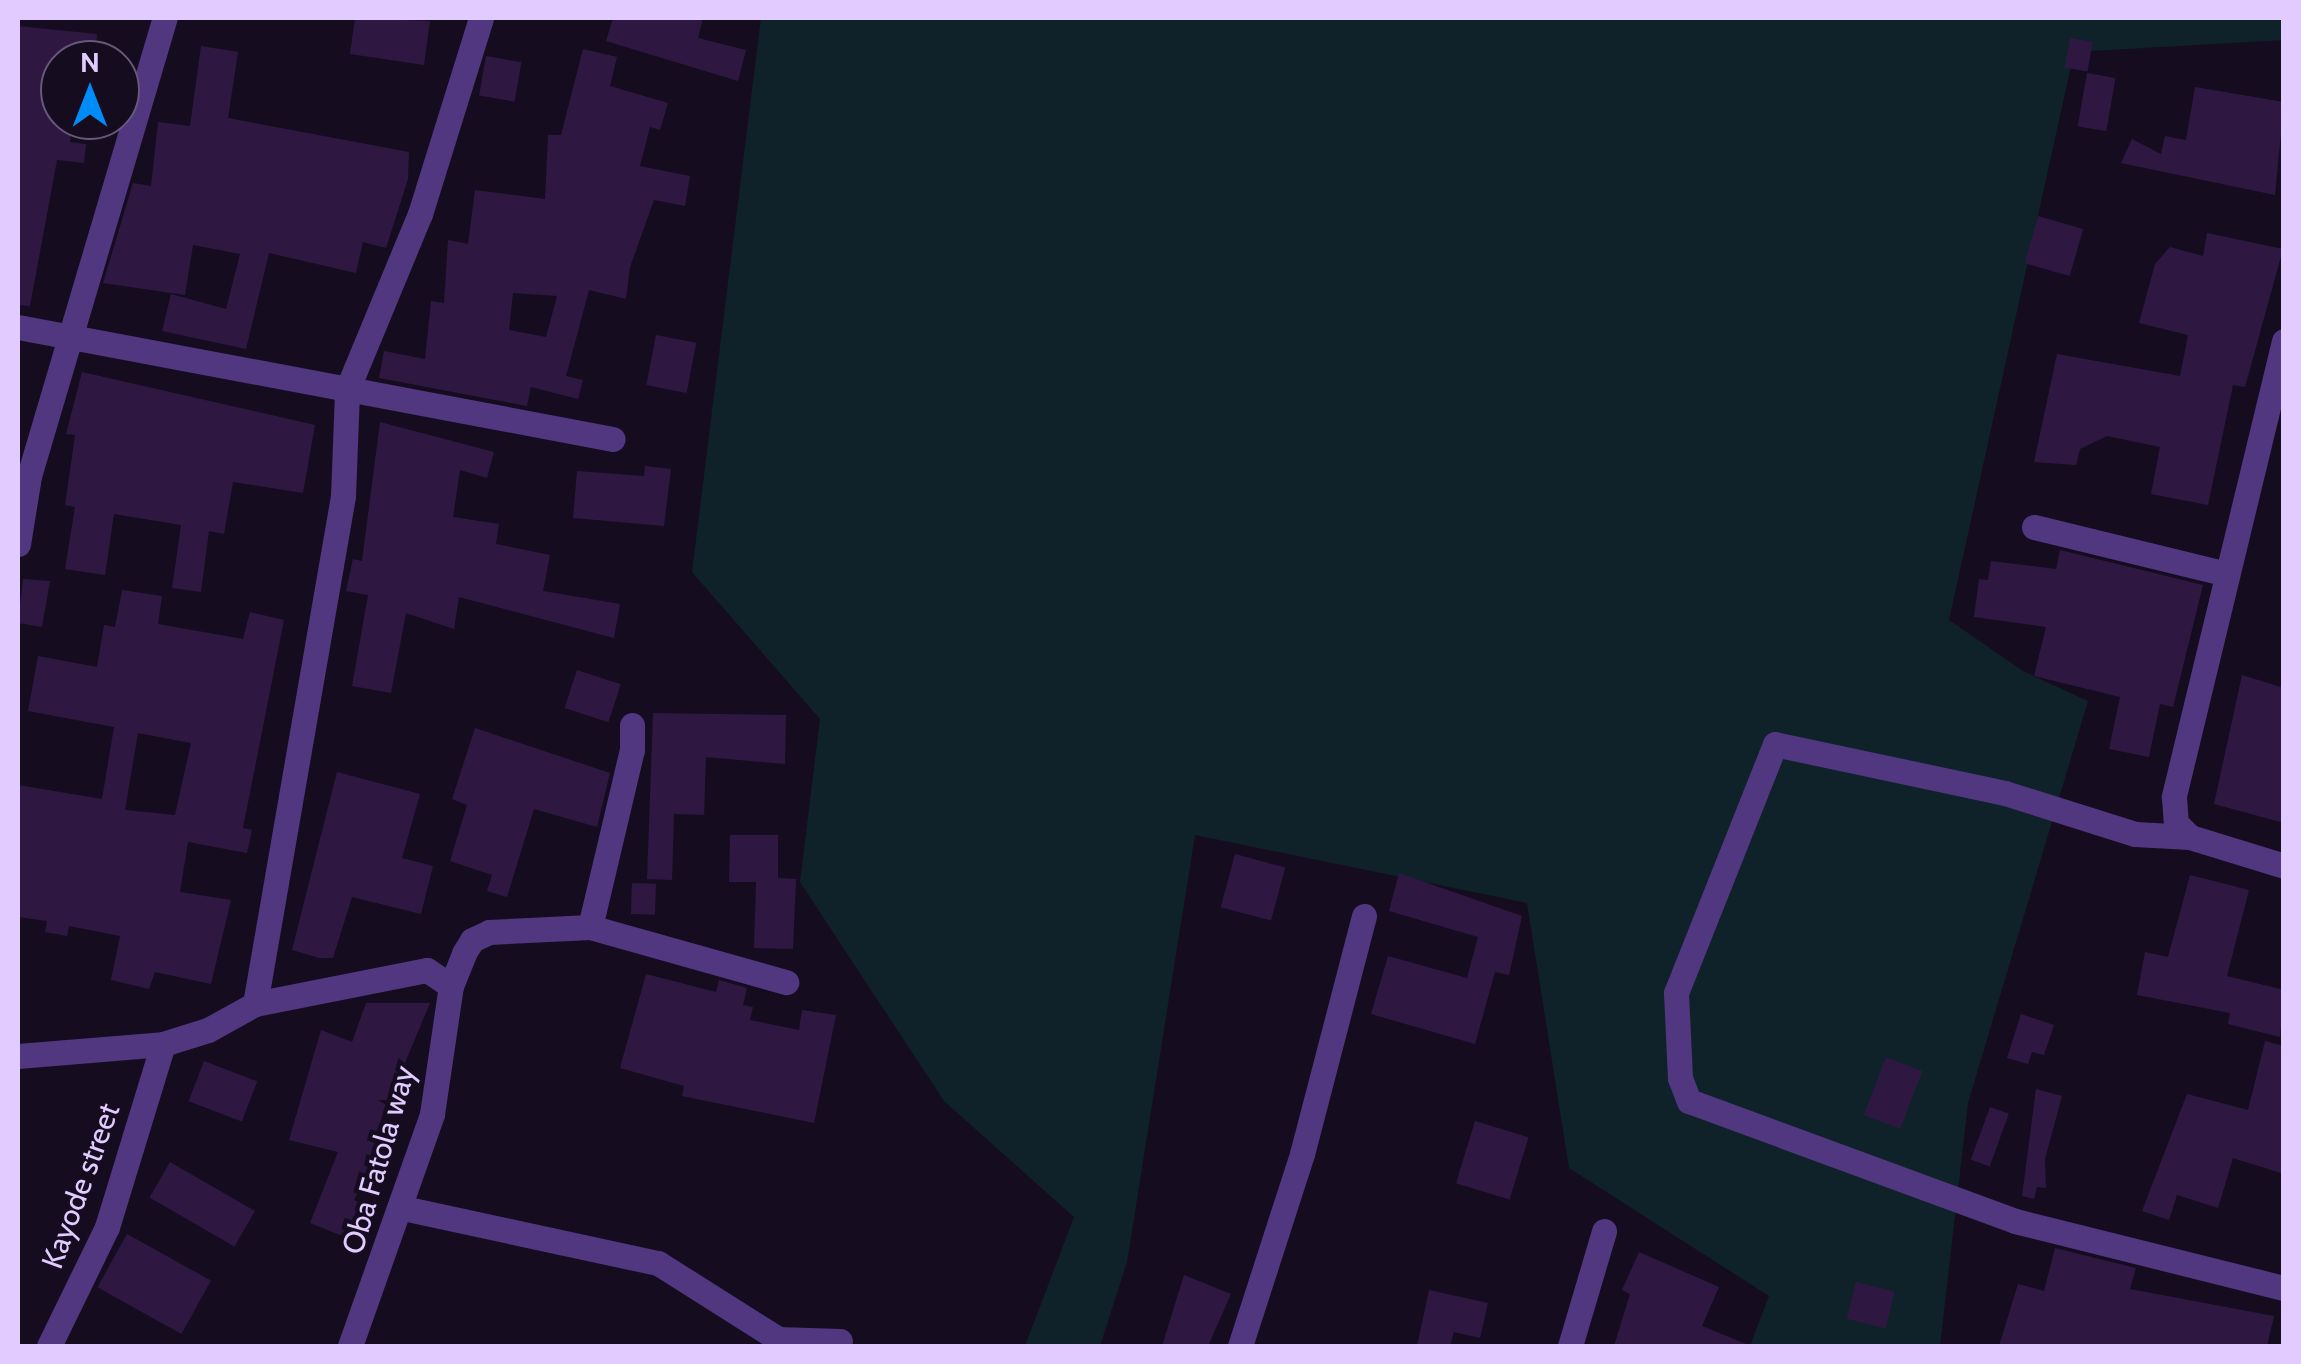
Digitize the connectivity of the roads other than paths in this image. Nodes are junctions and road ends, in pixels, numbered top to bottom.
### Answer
1 (165, 18) edge
2 (482, 18) edge
3 (18, 327) edge
4 (70, 336) junction
5 (2284, 341) edge
6 (347, 390) junction
7 (613, 440) dead end
8 (2034, 527) dead end
9 (18, 544) edge
10 (2223, 573) junction
11 (632, 724) dead end
12 (2190, 836) junction
13 (2284, 866) edge
14 (1364, 916) dead end
15 (590, 927) junction
16 (786, 982) dead end
17 (451, 986) junction
18 (254, 1004) junction
19 (163, 1044) junction
20 (18, 1056) edge
21 (403, 1208) junction
22 (1604, 1231) dead end
23 (2284, 1288) edge
24 (840, 1341) dead end
25 (49, 1346) edge
26 (350, 1346) edge
27 (1240, 1346) edge
28 (1570, 1346) edge

1 - 4 street
2 - 6 street
3 - 4 street
4 - 6 street
4 - 9 street
5 - 10 street
6 - 7 street
6 - 18 street
8 - 10 street
10 - 12 street
11 - 15 street
12 - 13 street
12 - 23 street
14 - 27 street
15 - 16 street, Oba Fatola way
15 - 17 street, Oba Fatola way
17 - 18 street
17 - 21 street, Oba Fatola way
18 - 19 street
19 - 20 street
19 - 25 street, Kayode street
21 - 24 street
21 - 26 street, Oba Fatola way
22 - 28 street

